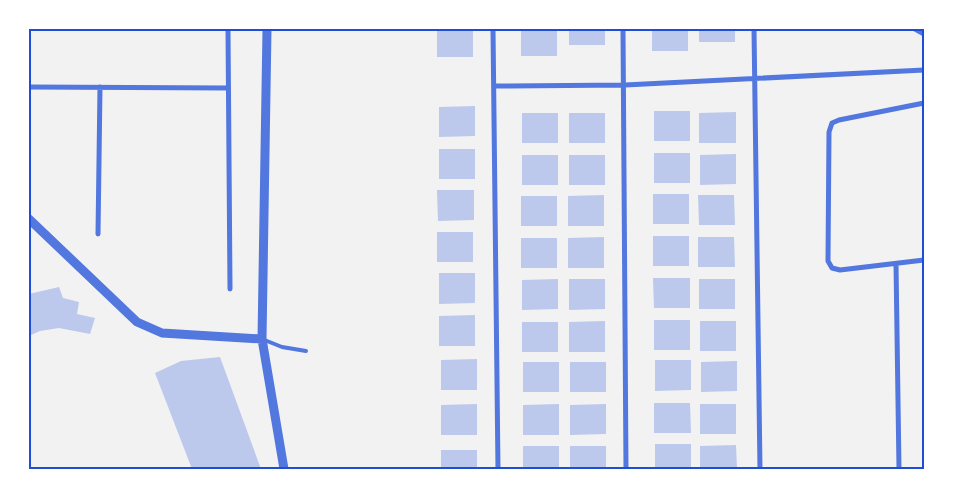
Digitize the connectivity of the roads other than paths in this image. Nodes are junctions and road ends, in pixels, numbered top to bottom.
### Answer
1 (228, 29) edge
2 (267, 29) edge
3 (493, 29) edge
4 (624, 29) edge
5 (754, 29) edge
6 (915, 29) edge
7 (924, 34) edge
8 (924, 70) edge
9 (756, 79) junction
10 (625, 85) junction
11 (29, 86) edge
12 (494, 86) junction
13 (100, 87) junction
14 (228, 88) junction
15 (924, 103) edge
16 (29, 218) edge
17 (98, 234) dead end
18 (924, 260) edge
19 (896, 264) junction
20 (230, 289) dead end
21 (262, 339) junction
22 (306, 352) dead end
23 (284, 469) edge
24 (498, 469) edge
25 (626, 469) edge
26 (760, 469) edge
27 (899, 469) edge

1 - 14 street
2 - 21 street
3 - 12 street
4 - 10 street
5 - 9 street
6 - 7 street
8 - 9 street
9 - 10 street
9 - 26 street
10 - 12 street
10 - 25 street
11 - 13 street
12 - 24 street
13 - 14 street
13 - 17 street
14 - 20 street
15 - 19 street
16 - 21 street
18 - 19 street
19 - 27 street
21 - 22 lane
21 - 23 street

